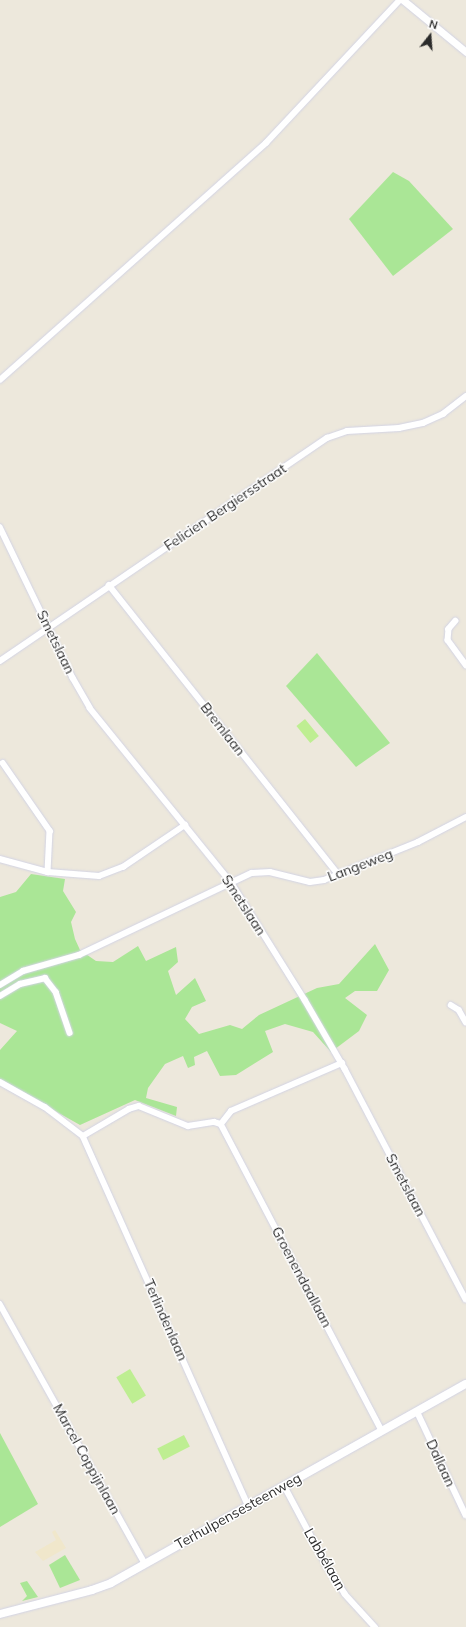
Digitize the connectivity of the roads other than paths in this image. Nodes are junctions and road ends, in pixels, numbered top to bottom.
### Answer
1 (400, 0) edge
2 (403, 0) edge
3 (466, 52) edge
4 (0, 380) edge
5 (466, 396) edge
6 (0, 527) edge
7 (109, 585) junction
8 (456, 621) dead end
9 (49, 627) junction
10 (0, 661) edge
11 (466, 665) edge
12 (3, 763) dead end
13 (466, 817) edge
14 (185, 825) junction
15 (0, 859) edge
16 (48, 872) junction
17 (338, 874) junction
18 (231, 882) junction
19 (0, 985) edge
20 (0, 996) edge
21 (451, 1005) dead end
22 (466, 1022) edge
23 (70, 1033) dead end
24 (342, 1063) junction
25 (0, 1082) edge
26 (221, 1124) junction
27 (83, 1136) junction
28 (466, 1299) edge
29 (0, 1304) edge
30 (466, 1384) edge
31 (417, 1411) junction
32 (382, 1431) junction
33 (284, 1485) junction
34 (248, 1504) junction
35 (466, 1515) edge
36 (145, 1563) junction
37 (0, 1614) edge
38 (375, 1627) edge

1 - 4 street
2 - 3 street
5 - 7 street, Felicien Bergiersstraat
6 - 9 street, Smetslaan
7 - 9 street, Felicien Bergiersstraat
7 - 17 street, Bremlaan
8 - 11 street
9 - 10 street, Felicien Bergiersstraat
9 - 14 street, Smetslaan
12 - 16 street
13 - 17 street, Langeweg
14 - 16 street
14 - 18 street, Smetslaan
15 - 16 street
17 - 18 street, Langeweg
18 - 19 street, Langeweg
18 - 24 street, Smetslaan
20 - 23 street
21 - 22 street
24 - 26 street
24 - 28 street, Smetslaan
25 - 27 street
26 - 27 street
26 - 32 street, Groenendaallaan
27 - 34 street, Terlindenlaan
29 - 36 street, Marcel Coppijnlaan
30 - 31 main road, Terhulpensesteenweg
31 - 32 main road, Terhulpensesteenweg
31 - 35 street, Dallaan
32 - 33 main road, Terhulpensesteenweg
33 - 34 main road, Terhulpensesteenweg
33 - 38 street, Labbélaan
34 - 36 main road, Terhulpensesteenweg
36 - 37 main road, Terhulpensesteenweg

